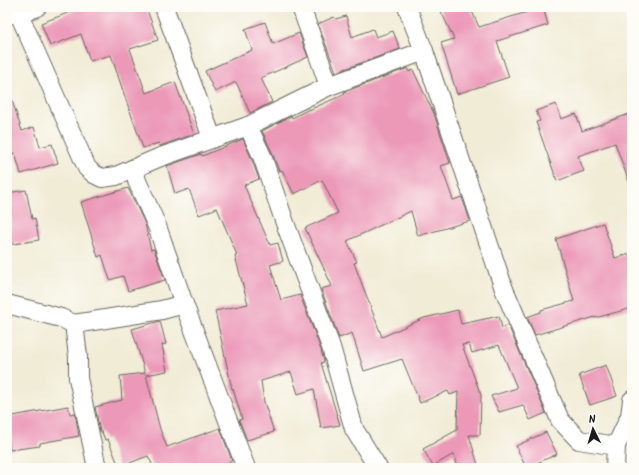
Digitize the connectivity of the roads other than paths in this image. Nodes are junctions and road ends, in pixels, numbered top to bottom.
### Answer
1 (38, 7) edge
2 (164, 7) edge
3 (301, 7) edge
4 (407, 7) edge
5 (14, 12) edge
6 (424, 51) junction
7 (329, 86) junction
8 (248, 126) junction
9 (212, 138) junction
10 (134, 168) junction
11 (7, 304) edge
12 (184, 304) junction
13 (74, 324) junction
14 (631, 410) edge
15 (616, 446) junction
16 (97, 468) edge
17 (246, 468) edge
18 (378, 468) edge
19 (615, 468) edge

1 - 5 street
2 - 9 street
3 - 7 street
4 - 6 street
5 - 10 street
6 - 7 street
6 - 15 street
7 - 8 street
8 - 9 street
8 - 18 street
9 - 10 street
10 - 12 street
11 - 13 street
12 - 13 street
12 - 17 street
13 - 16 street
14 - 15 street
15 - 19 street

